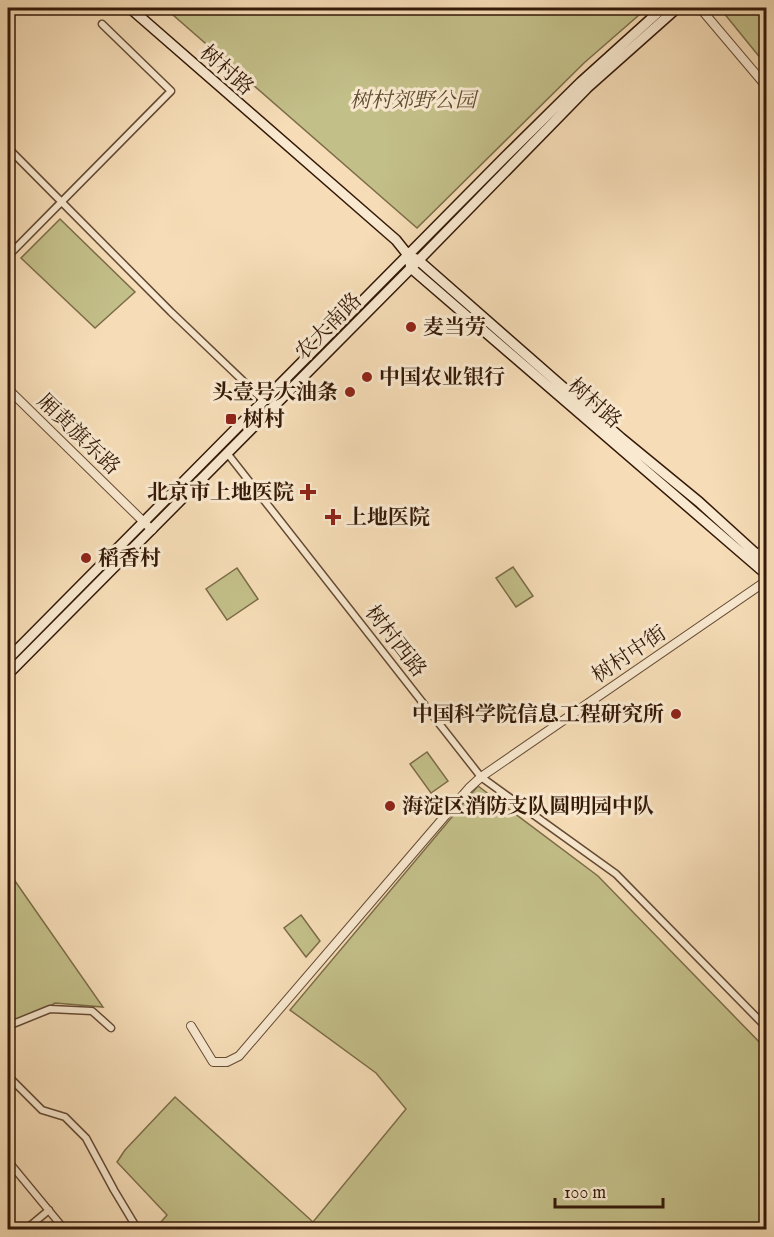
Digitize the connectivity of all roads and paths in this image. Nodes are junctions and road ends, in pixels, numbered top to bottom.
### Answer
1 (129, 8) edge
2 (663, 8) edge
3 (677, 8) edge
4 (700, 8) edge
5 (102, 24) dead end
6 (766, 86) edge
7 (8, 148) edge
8 (60, 202) junction
9 (408, 255) junction
10 (8, 256) edge
11 (418, 260) junction
12 (411, 268) junction
13 (8, 389) edge
14 (264, 401) junction
15 (227, 453) junction
16 (148, 526) junction
17 (766, 545) edge
18 (758, 555) junction
19 (766, 563) edge
20 (766, 574) edge
21 (766, 581) edge
22 (8, 658) edge
23 (8, 674) edge
24 (481, 777) junction
25 (8, 1026) edge
26 (191, 1026) dead end
27 (766, 1027) edge
28 (111, 1028) dead end
29 (8, 1076) edge
30 (8, 1161) edge
31 (49, 1210) junction
32 (25, 1230) edge
33 (66, 1230) edge
34 (138, 1230) edge

1 - 9 main road, 树村路
2 - 9 main road, 农大南路
3 - 11 main road, 农大南路
4 - 6 street
5 - 8 street
7 - 8 street
8 - 10 street
8 - 14 street
9 - 11 main road, 树村路
9 - 12 main road, 树村路
9 - 14 main road, 农大南路
11 - 12 main road, 农大南路
11 - 18 main road, 树村路
12 - 15 main road, 农大南路
12 - 20 main road, 树村路
13 - 16 street, 厢黄旗东路
14 - 16 main road, 农大南路
15 - 16 main road, 农大南路
15 - 24 street, 树村西路
16 - 22 main road, 农大南路
16 - 23 main road, 农大南路
17 - 18 street
18 - 19 main road, 树村路
21 - 24 street, 树村中街
24 - 26 street, 树村中街
24 - 27 street, 树村西路
25 - 28 street
29 - 34 street
30 - 31 street
31 - 32 street
31 - 33 street

